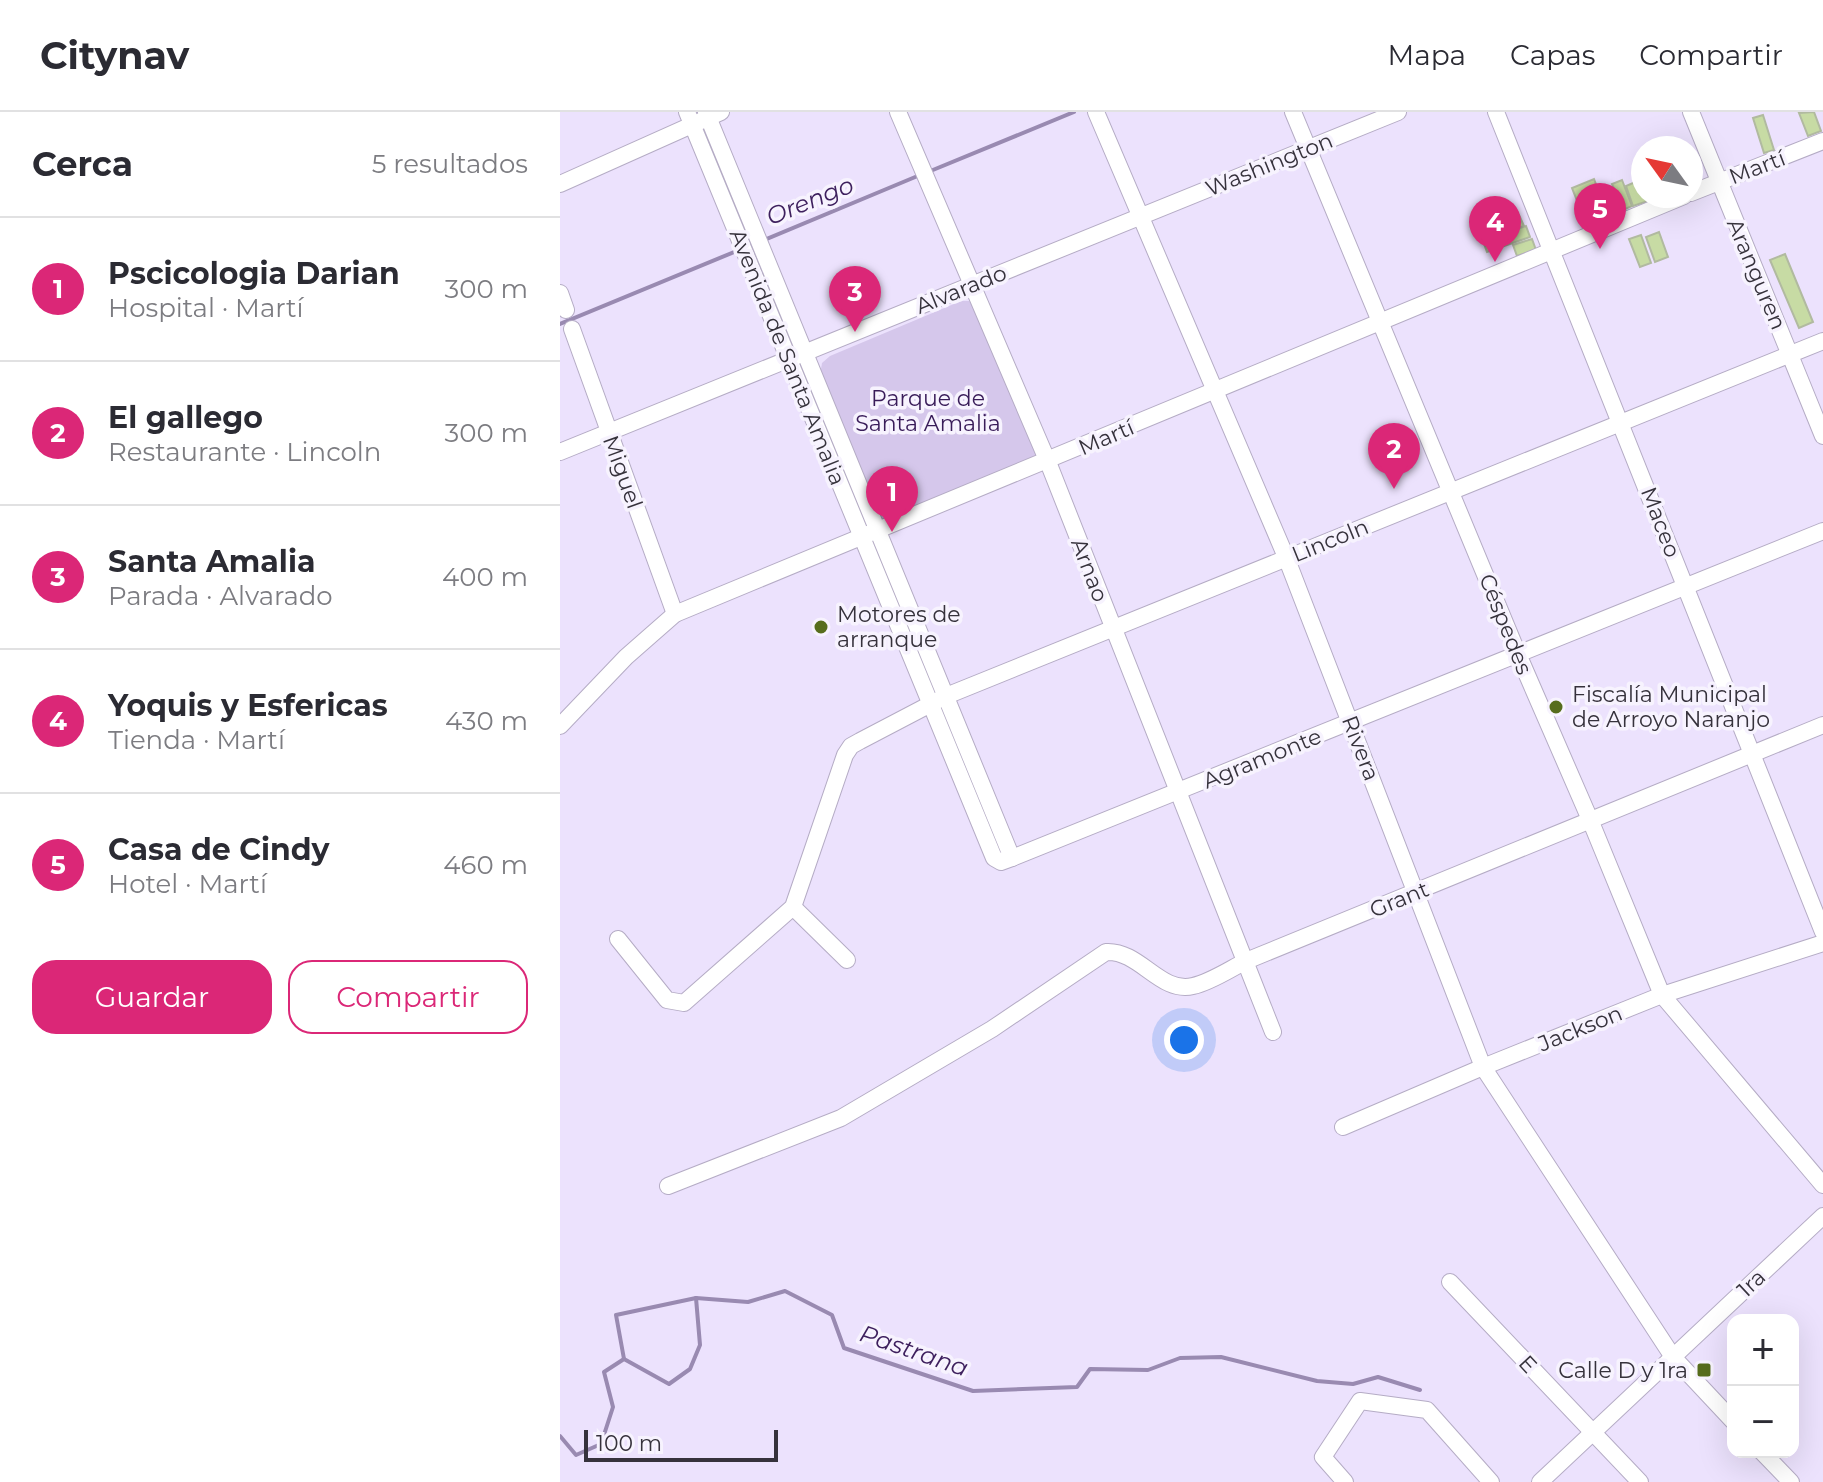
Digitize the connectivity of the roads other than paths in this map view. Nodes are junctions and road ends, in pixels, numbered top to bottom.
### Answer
1 (898, 112) edge
2 (1293, 112) edge
3 (1398, 112) edge
4 (1496, 112) edge
5 (1691, 112) edge
6 (703, 115) edge
7 (1098, 116) edge
8 (1823, 141) edge
9 (1307, 149) junction
10 (1718, 182) junction
11 (560, 184) edge
12 (1703, 188) edge
13 (1656, 208) edge
14 (1140, 217) junction
15 (1551, 252) junction
16 (973, 285) junction
17 (560, 293) edge
18 (566, 310) dead end
19 (1382, 322) junction
20 (572, 329) dead end
21 (1823, 341) edge
22 (1790, 354) junction
23 (795, 355) junction
24 (1217, 391) junction
25 (1621, 422) junction
26 (609, 433) junction
27 (1823, 436) edge
28 (560, 452) edge
29 (1048, 462) junction
30 (1452, 491) junction
31 (1823, 531) edge
32 (869, 534) junction
33 (1286, 557) junction
34 (1686, 586) junction
35 (675, 614) junction
36 (1113, 629) junction
37 (1518, 654) junction
38 (946, 696) junction
39 (930, 703) junction
40 (1351, 722) junction
41 (561, 724) edge
42 (1823, 725) edge
43 (1752, 755) junction
44 (1179, 791) junction
45 (1591, 822) junction
46 (1012, 858) junction
47 (1417, 892) junction
48 (793, 907) junction
49 (1823, 932) edge
50 (618, 939) dead end
51 (1823, 943) edge
52 (847, 960) dead end
53 (1246, 961) junction
54 (1662, 995) junction
55 (1273, 1032) dead end
56 (1483, 1067) junction
57 (1343, 1127) dead end
58 (1823, 1185) edge
59 (668, 1186) dead end
60 (1823, 1216) edge
61 (1450, 1282) dead end
62 (1673, 1357) junction
63 (1727, 1415) edge
64 (1593, 1432) junction
65 (1768, 1458) edge
66 (1345, 1482) edge
67 (1491, 1482) edge
68 (1540, 1482) edge
69 (1640, 1482) edge
70 (1791, 1482) edge

1 - 16 street, Arnao
2 - 9 street, Céspedes
3 - 9 street, Washington
4 - 15 street, Maceo
5 - 10 street, Aranguren
6 - 11 street
6 - 23 street, Avenida de Santa Amalia
6 - 23 street, Avenida de Santa Amalia
7 - 14 street, Rivera
8 - 10 street, Martí
9 - 14 street, Washington
9 - 19 street, Céspedes
10 - 12 street, Martí
10 - 22 street, Aranguren
13 - 15 street, Martí
14 - 16 street, Alvarado
14 - 24 street, Rivera
15 - 19 street, Martí
15 - 25 street, Maceo
16 - 23 street, Alvarado
16 - 29 street, Arnao
17 - 18 street
19 - 24 street, Martí
19 - 30 street, Céspedes
20 - 26 street, Miguel
21 - 22 street, Lincoln
22 - 25 street, Lincoln
22 - 27 street, Aranguren
23 - 26 street, Alvarado
23 - 32 street, Avenida de Santa Amalia
24 - 29 street, Martí
24 - 33 street, Rivera
25 - 30 street, Lincoln
25 - 34 street, Maceo
26 - 28 street, Alvarado
26 - 35 street, Miguel
29 - 32 street, Martí
29 - 36 street, Arnao
30 - 33 street, Lincoln
30 - 37 street, Céspedes
31 - 34 street, Agramonte
32 - 35 street, Martí
32 - 38 street, Avenida de Santa Amalia
32 - 39 street, Avenida de Santa Amalia
33 - 36 street, Lincoln
33 - 40 street, Rivera
34 - 37 street, Agramonte
34 - 43 street, Maceo
35 - 41 street, Martí
36 - 38 street, Lincoln
36 - 44 street, Arnao
37 - 40 street, Agramonte
37 - 45 street, Céspedes
38 - 39 street, Lincoln
38 - 46 street, Avenida de Santa Amalia
39 - 46 street, Avenida de Santa Amalia
39 - 48 street, Lincoln
40 - 44 street, Agramonte
40 - 47 street, Rivera
42 - 43 street, Grant
43 - 45 street, Grant
43 - 49 street, Maceo
44 - 46 street, Agramonte
44 - 53 street, Arnao
45 - 47 street, Grant
45 - 54 street, Céspedes
47 - 53 street, Grant
47 - 56 street, Rivera
48 - 50 street
48 - 52 street
51 - 54 street, Jackson
53 - 55 street, Arnao
53 - 59 street, Grant
54 - 56 street, Jackson
54 - 58 street, Céspedes
56 - 57 street, Jackson
56 - 62 street, Rivera
60 - 62 street, 1ra
61 - 64 street, E
62 - 63 street, Rivera
62 - 64 street, 1ra
64 - 68 street, 1ra
64 - 69 street, E
65 - 70 street
66 - 67 street

